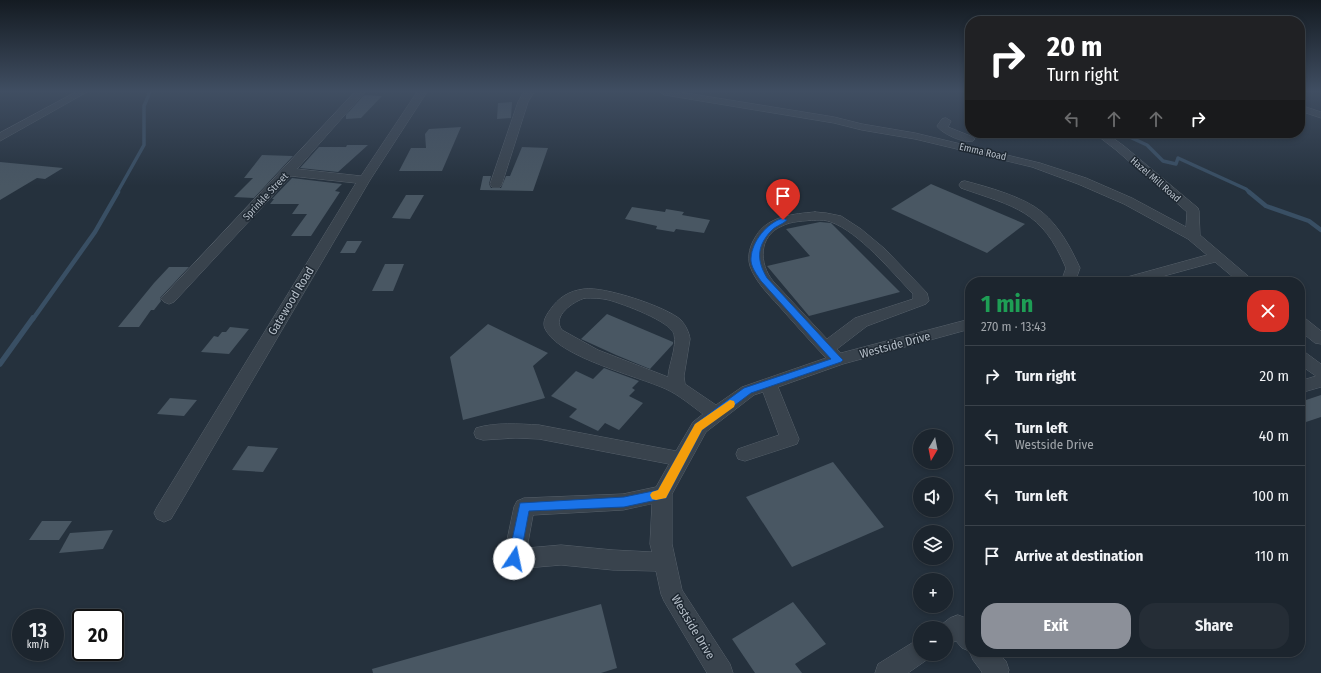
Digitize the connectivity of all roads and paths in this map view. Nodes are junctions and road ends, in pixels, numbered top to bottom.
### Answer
1 (26, 123) edge
2 (332, 123) edge
3 (401, 123) edge
4 (517, 123) edge
5 (848, 123) edge
6 (944, 123) edge
7 (0, 138) edge
8 (1106, 138) edge
9 (1006, 157) junction
10 (288, 172) junction
11 (364, 180) junction
12 (496, 184) dead end
13 (965, 185) dead end
14 (1193, 236) junction
15 (1216, 257) junction
16 (1070, 277) edge
17 (1143, 277) edge
18 (1242, 277) edge
19 (169, 299) dead end
20 (965, 325) edge
21 (1305, 327) edge
22 (1321, 339) edge
23 (832, 354) junction
24 (1305, 361) edge
25 (1321, 372) edge
26 (1321, 381) edge
27 (768, 383) junction
28 (1305, 386) edge
29 (677, 388) junction
30 (716, 414) junction
31 (483, 433) dead end
32 (745, 454) dead end
33 (681, 459) junction
34 (662, 494) junction
35 (164, 513) dead end
36 (665, 562) junction
37 (953, 629) edge
38 (965, 634) edge
39 (913, 656) edge
40 (985, 657) edge
41 (721, 673) edge
42 (887, 673) edge
43 (994, 673) edge

1 - 7 street
2 - 10 street, Sprinkle Street
3 - 11 street, Gatewood Road
4 - 12 street
5 - 9 street, Emma Road
6 - 9 street
8 - 14 street, Hazel Mill Road
9 - 14 street, Emma Road
10 - 11 street
10 - 19 street, Sprinkle Street
11 - 35 street, Gatewood Road
13 - 16 street
14 - 15 street, Emma Road
15 - 17 street
15 - 18 street, Emma Road
20 - 23 street, Westside Drive
21 - 22 street
23 - 23 street
23 - 27 street, Westside Drive
24 - 25 street
26 - 28 street
27 - 30 street, Westside Drive
27 - 32 street
29 - 29 street
29 - 30 street
30 - 33 street, Westside Drive
31 - 33 street
33 - 34 street, Westside Drive
34 - 36 street, Westside Drive
34 - 36 street
36 - 41 street, Westside Drive
37 - 38 street
39 - 42 street
40 - 43 street

